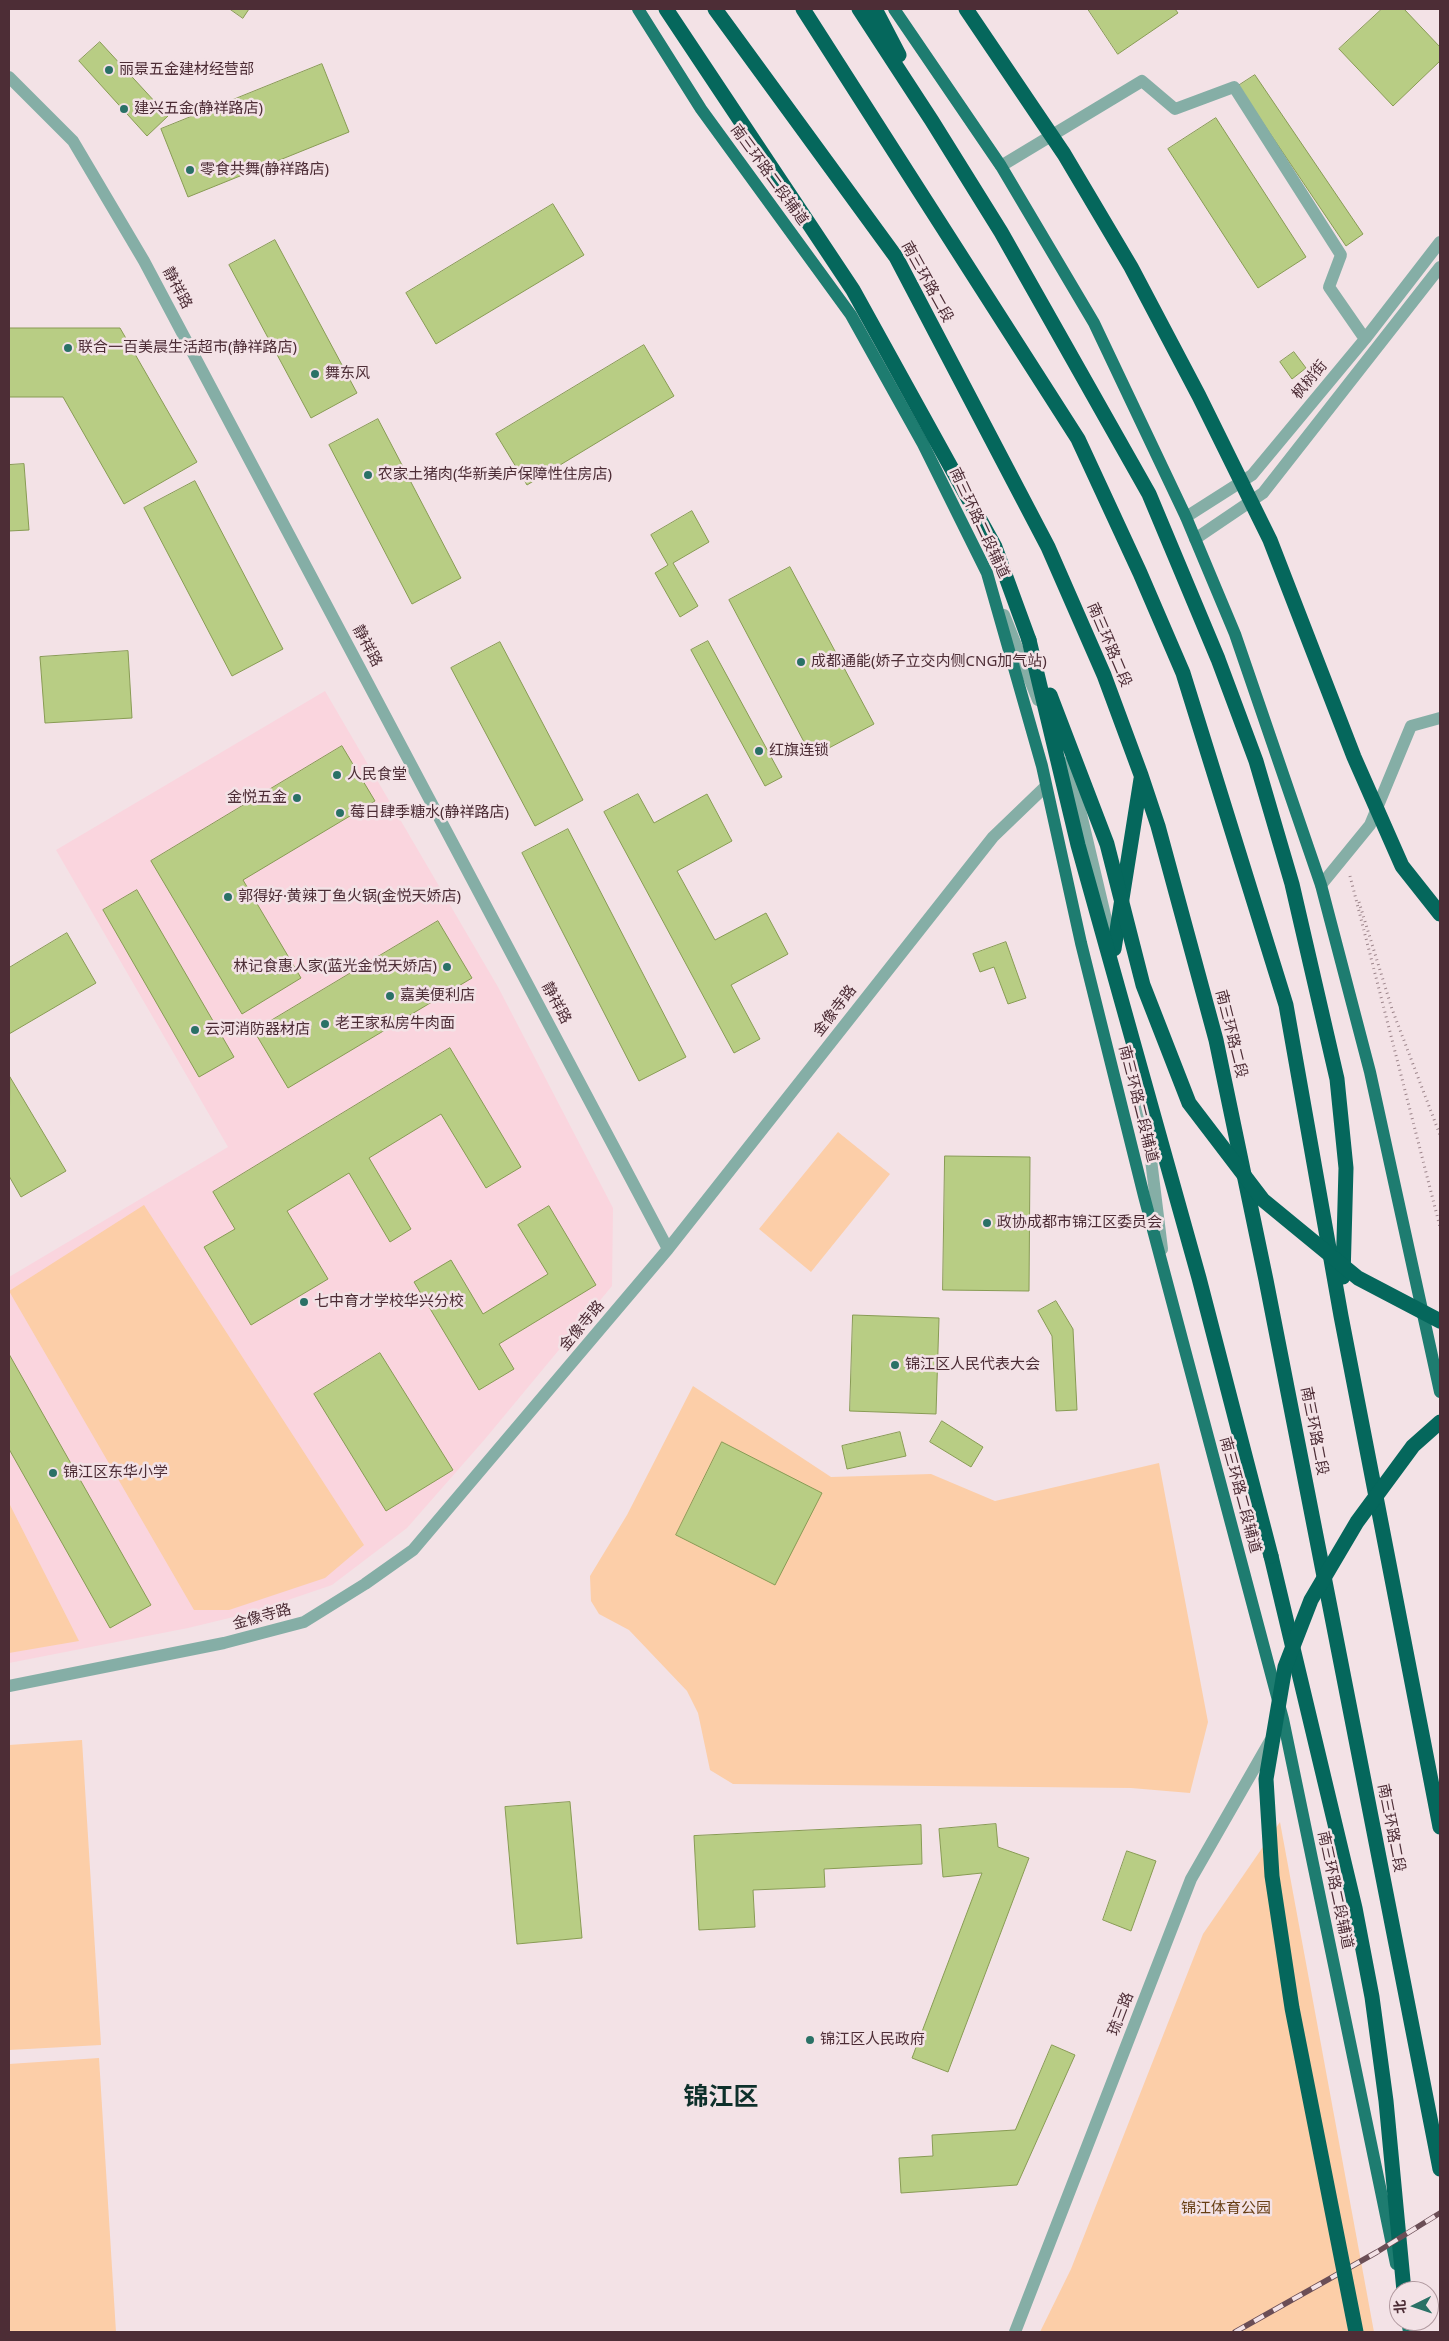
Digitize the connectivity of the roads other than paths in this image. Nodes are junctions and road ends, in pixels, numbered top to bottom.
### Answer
1 (638, 9) edge
2 (666, 9) edge
3 (803, 9) edge
4 (858, 9) edge
5 (875, 9) edge
6 (894, 9) edge
7 (966, 9) edge
8 (719, 15) edge
9 (9, 77) edge
10 (932, 121) junction
11 (1001, 166) junction
12 (1440, 242) edge
13 (1440, 267) edge
14 (1365, 339) junction
15 (1186, 517) junction
16 (1195, 539) junction
17 (987, 573) junction
18 (1029, 640) junction
19 (1440, 718) edge
20 (1141, 775) junction
21 (1046, 786) junction
22 (1321, 885) junction
23 (1440, 914) edge
24 (1114, 949) junction
25 (668, 1249) junction
26 (1166, 1280) junction
27 (1341, 1316) junction
28 (1440, 1322) edge
29 (1440, 1392) edge
30 (1440, 1422) edge
31 (9, 1686) edge
32 (1283, 1719) junction
33 (1440, 1827) edge
34 (1440, 2169) edge
35 (1401, 2281) edge
36 (1402, 2281) edge
37 (1014, 2330) edge
38 (1356, 2332) edge

1 - 17 main road, 南三环路二段辅道
2 - 18 highway
3 - 27 highway
4 - 10 highway
5 - 10 highway
6 - 11 main road
7 - 23 highway, bridge
8 - 20 highway, 南三环路二段
9 - 25 street, 静祥路
10 - 27 highway
11 - 14 street
11 - 15 main road
12 - 14 street, 枫树街
13 - 16 street
14 - 15 street, 枫树街
15 - 16 main road
16 - 22 main road
17 - 21 main road, 南三环路二段辅道
17 - 24 street
18 - 28 highway, bridge
18 - 36 highway, bridge
19 - 22 street
20 - 24 highway
20 - 34 highway, 南三环路二段
21 - 25 street, 金像寺路
21 - 26 main road, 南三环路二段辅道
22 - 29 main road
24 - 26 street
25 - 31 street, 金像寺路
26 - 32 main road, 南三环路二段辅道
27 - 33 highway
30 - 38 highway, bridge
32 - 35 main road, 南三环路二段辅道
32 - 37 street, 琉三路

